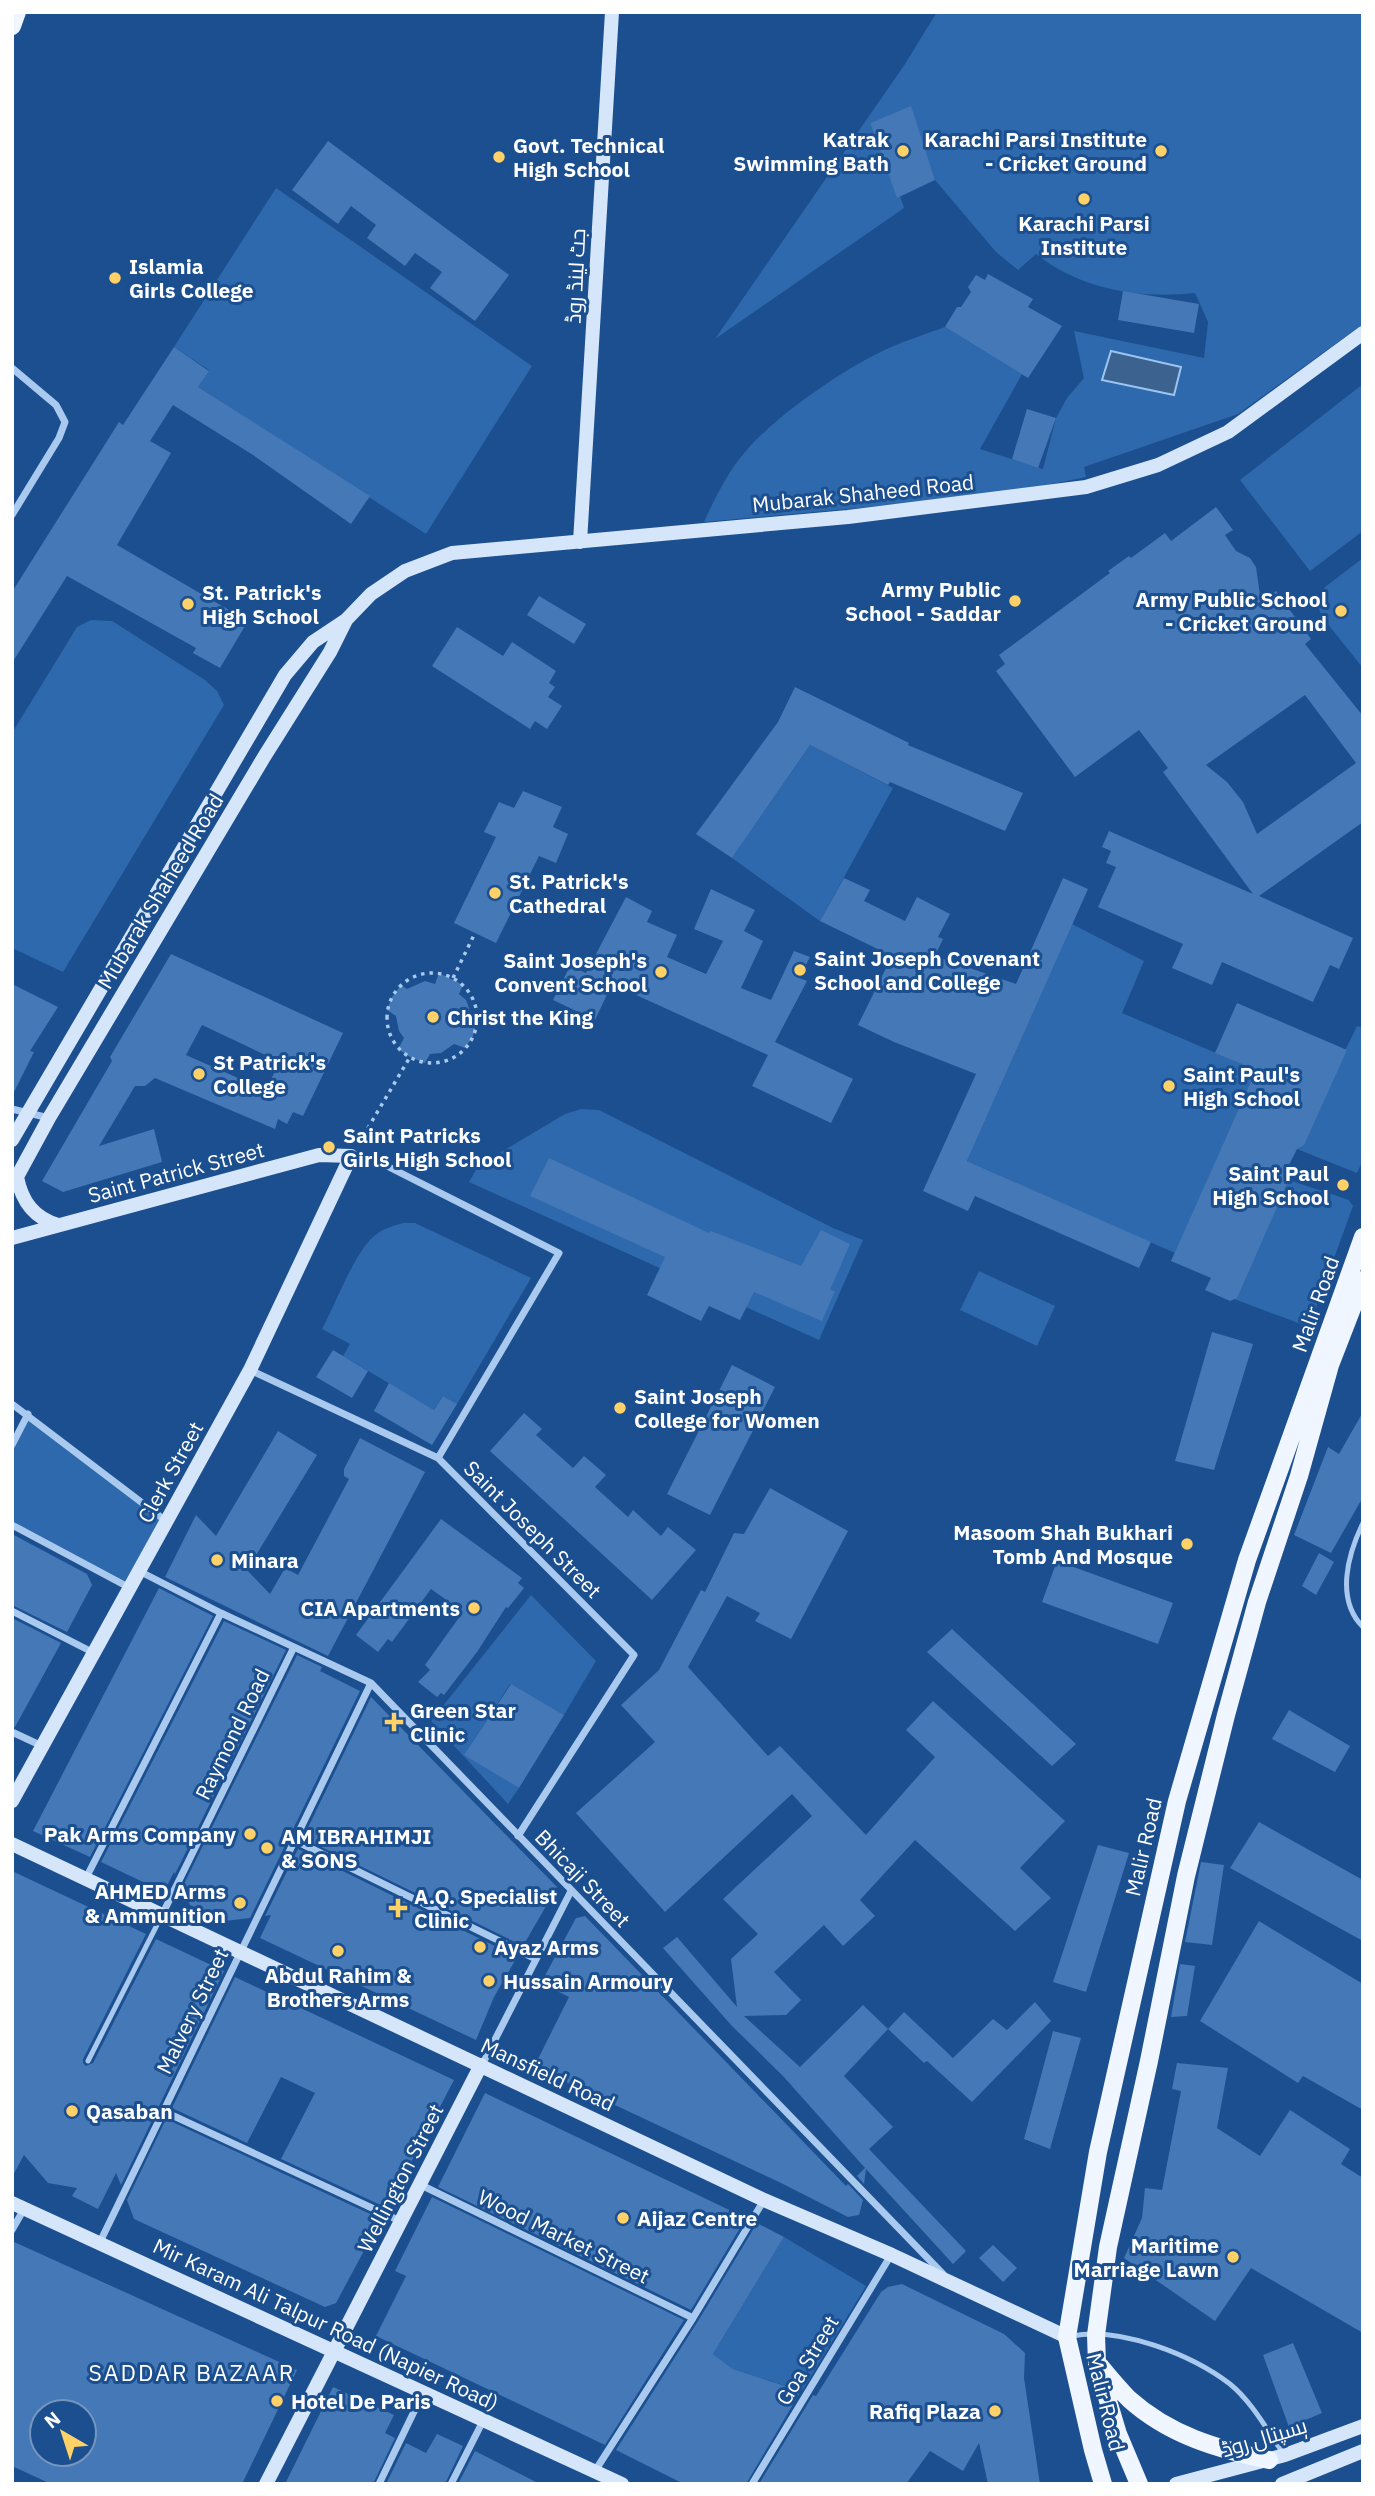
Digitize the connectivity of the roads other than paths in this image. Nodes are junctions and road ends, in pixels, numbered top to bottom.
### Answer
1 (17, 12) edge
2 (612, 12) edge
3 (12, 26) edge
4 (1363, 334) edge
5 (12, 368) edge
6 (12, 515) edge
7 (580, 542) junction
8 (345, 620) junction
9 (12, 1109) edge
10 (28, 1112) junction
11 (49, 1118) junction
12 (12, 1140) edge
13 (351, 1156) junction
14 (15, 1182) edge
15 (58, 1225) junction
16 (1363, 1237) edge
17 (12, 1238) edge
18 (1359, 1277) edge
19 (250, 1370) junction
20 (12, 1404) edge
21 (28, 1414) junction
22 (12, 1445) edge
23 (438, 1458) junction
24 (166, 1521) junction
25 (1363, 1523) edge
26 (12, 1525) edge
27 (139, 1571) junction
28 (130, 1588) junction
29 (12, 1611) edge
30 (221, 1613) junction
31 (1363, 1627) edge
32 (294, 1647) junction
33 (94, 1653) junction
34 (371, 1683) junction
35 (12, 1732) edge
36 (42, 1746) junction
37 (12, 1801) edge
38 (518, 1836) junction
39 (294, 1840) junction
40 (12, 1844) edge
41 (85, 1879) junction
42 (571, 1891) junction
43 (162, 1915) junction
44 (240, 1951) junction
45 (536, 1959) junction
46 (88, 2061) dead end
47 (481, 2066) junction
48 (163, 2111) junction
49 (421, 2185) junction
50 (764, 2200) junction
51 (18, 2206) edge
52 (401, 2222) junction
53 (12, 2230) edge
54 (100, 2242) junction
55 (892, 2255) junction
56 (951, 2282) junction
57 (693, 2318) junction
58 (1096, 2335) junction
59 (1067, 2337) junction
60 (334, 2351) junction
61 (1097, 2364) junction
62 (423, 2392) junction
63 (484, 2419) junction
64 (1363, 2426) edge
65 (1363, 2451) edge
66 (1277, 2457) junction
67 (595, 2471) junction
68 (266, 2484) edge
69 (379, 2484) edge
70 (451, 2484) edge
71 (622, 2484) edge
72 (752, 2484) edge
73 (1103, 2484) edge
74 (1139, 2484) edge
75 (1176, 2484) edge
76 (1283, 2484) edge

1 - 3 main road
2 - 7 street, جٹ لینڈ روڈ
4 - 7 street, Mubarak Shaheed Road
5 - 6 street
7 - 8 street, Mubarak Shaheed Road
8 - 10 street, Mubarak Shaheed Road
8 - 11 street, Mubarak Shaheed Road
9 - 10 street
10 - 11 street
10 - 12 street, Mubarak Shaheed Road
11 - 14 street, Mubarak Shaheed Road
13 - 15 street, Saint Patrick Street
13 - 19 street, Clerk Street
13 - 23 street, Saint Joseph Street
14 - 15 street
15 - 17 street, Saint Patrick Street
16 - 18 main road, Malir Road
18 - 58 main road, Malir Road
18 - 59 main road, Malir Road
19 - 23 street
19 - 24 street, Clerk Street
20 - 21 street
21 - 22 street
21 - 24 street
23 - 38 street, Saint Joseph Street
24 - 27 street, Clerk Street
25 - 31 lane
26 - 28 street
27 - 28 street, Clerk Street
27 - 30 street, Bhicaji Street
28 - 33 street, Clerk Street
29 - 33 street
30 - 32 street, Bhicaji Street
30 - 41 street
32 - 34 street, Bhicaji Street
32 - 43 street, Raymond Road
33 - 36 street, Clerk Street
34 - 38 street, Bhicaji Street
34 - 39 street, Malvery Street
35 - 36 street
36 - 37 street, Clerk Street
38 - 42 street, Bhicaji Street
39 - 44 street, Malvery Street
39 - 45 street
40 - 41 street, Mansfield Road
41 - 43 street, Mansfield Road
42 - 45 street, Wellington Street
42 - 56 street, Bhicaji Street
43 - 44 street, Mansfield Road
43 - 46 lane, Raymond Road
44 - 47 street, Mansfield Road
44 - 48 street, Malvery Street
45 - 47 street, Wellington Street
47 - 49 street, Wellington Street
47 - 50 street, Mansfield Road
48 - 52 street
48 - 54 street, Malvery Street
49 - 52 street, Wellington Street
49 - 57 street, Wood Market Street
50 - 55 street, Mansfield Road
50 - 57 street
51 - 53 street
51 - 54 street, Mir Karam Ali Talpur Road (Napier Road)
52 - 60 street, Wellington Street
54 - 60 street, Mir Karam Ali Talpur Road (Napier Road)
55 - 56 street, Mansfield Road
55 - 72 street, Goa Street
56 - 59 street, Mansfield Road
57 - 67 street
58 - 59 lane
58 - 61 main road, Malir Road
58 - 66 lane
59 - 73 main road, Malir Road
60 - 62 street, Mir Karam Ali Talpur Road (Napier Road)
60 - 68 street, Wellington Street
61 - 66 main road
61 - 74 main road, Malir Road
62 - 63 street, Mir Karam Ali Talpur Road (Napier Road)
62 - 69 street
63 - 67 street, Mir Karam Ali Talpur Road (Napier Road)
63 - 70 street
64 - 66 street, ہسپتال روڈ
65 - 76 street
66 - 75 street, ہسپتال روڈ
67 - 71 street, Mir Karam Ali Talpur Road (Napier Road)

